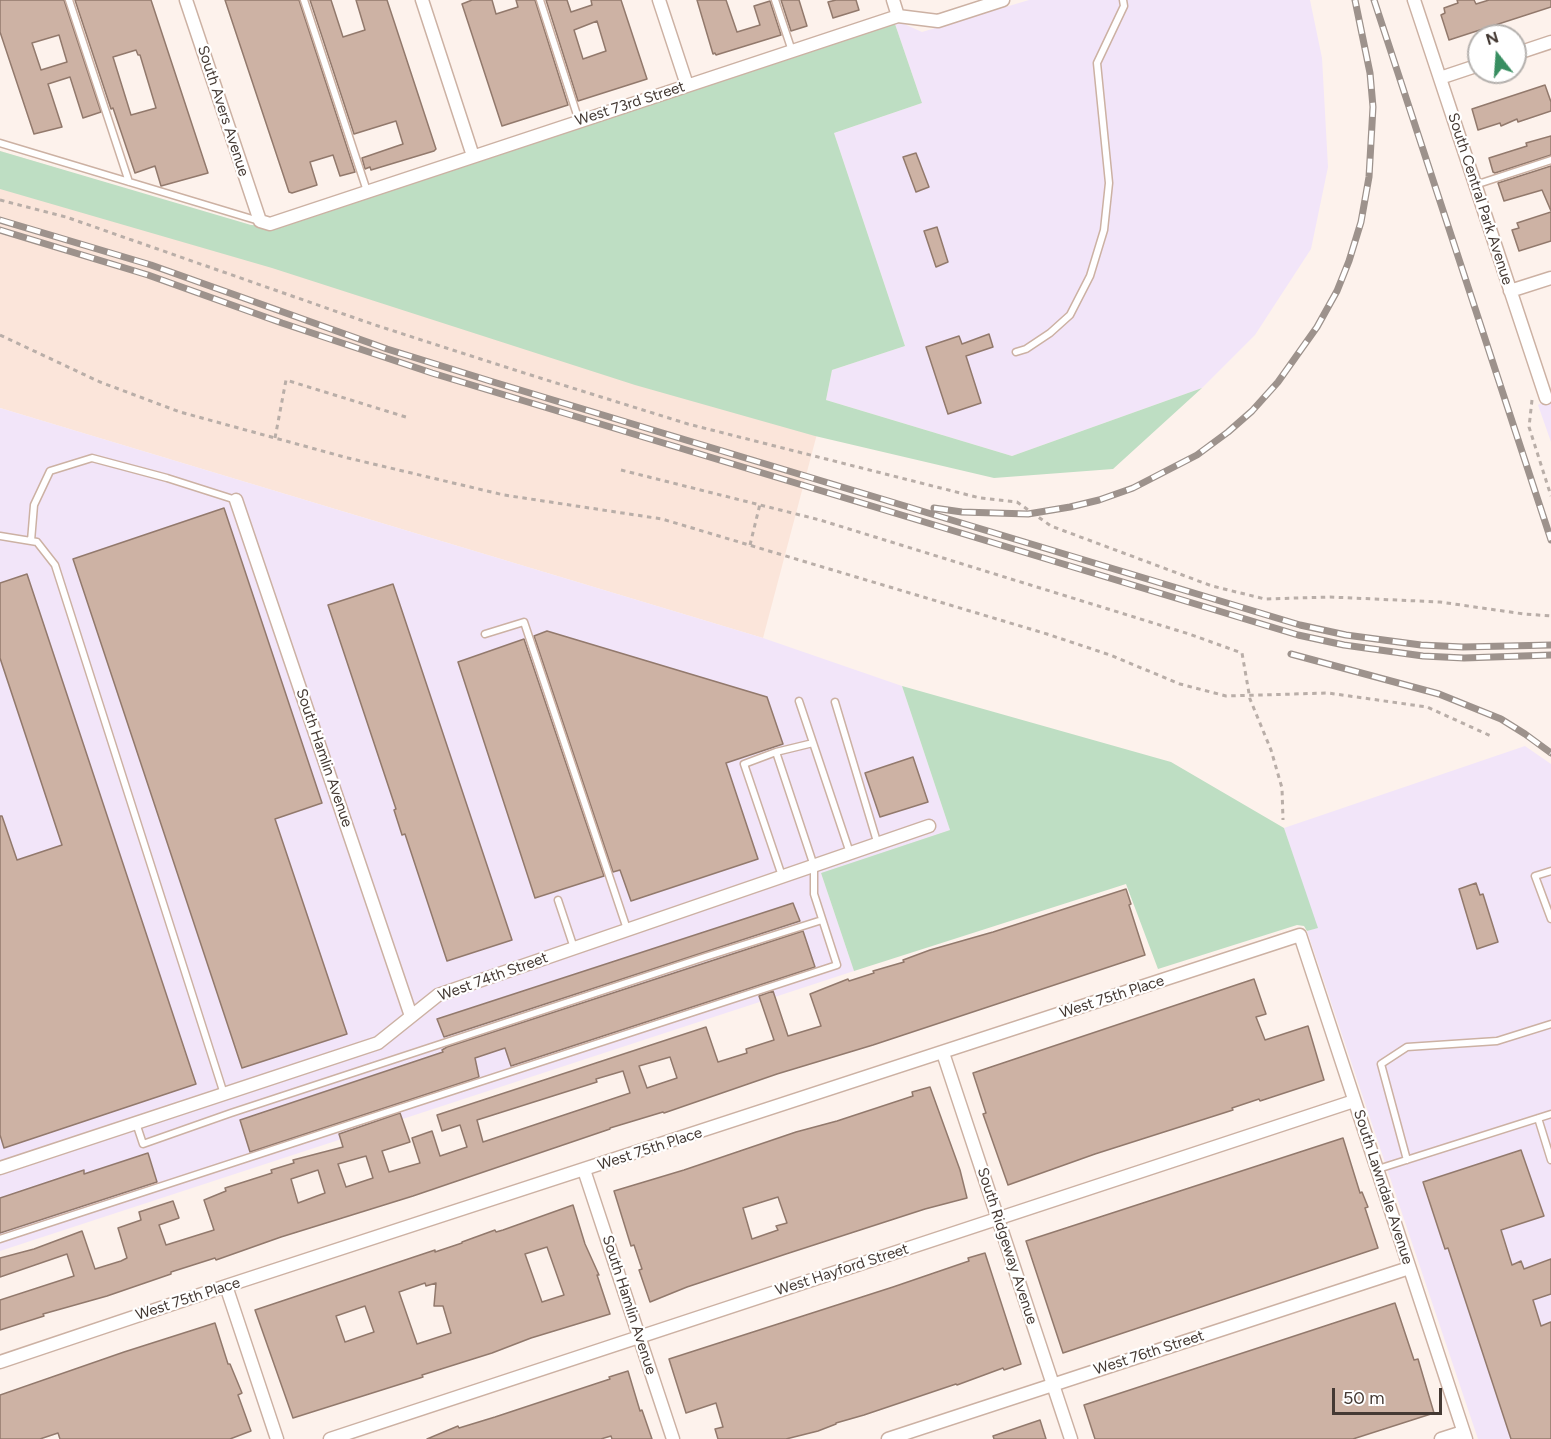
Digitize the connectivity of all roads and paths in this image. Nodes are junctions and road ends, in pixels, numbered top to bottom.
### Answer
1 (69, 0) edge
2 (186, 0) edge
3 (304, 0) edge
4 (422, 0) edge
5 (540, 0) edge
6 (659, 0) edge
7 (775, 0) edge
8 (892, 0) edge
9 (1004, 0) edge
10 (1123, 0) edge
11 (1414, 0) edge
12 (898, 16) junction
13 (1551, 42) edge
14 (1527, 50) edge
15 (792, 51) junction
16 (1467, 69) edge
17 (1440, 78) junction
18 (687, 85) junction
19 (579, 121) junction
20 (0, 143) edge
21 (473, 156) junction
22 (1551, 160) edge
23 (129, 182) junction
24 (1475, 185) junction
25 (367, 191) junction
26 (0, 200) edge
27 (260, 221) junction
28 (1551, 278) edge
29 (1510, 291) junction
30 (0, 335) edge
31 (1016, 352) dead end
32 (1533, 392) dead end
33 (1548, 398) edge
34 (409, 418) dead end
35 (275, 438) junction
36 (621, 470) dead end
37 (1551, 496) edge
38 (236, 500) joint
39 (760, 504) junction
40 (0, 536) edge
41 (31, 541) junction
42 (750, 545) junction
43 (1551, 616) edge
44 (486, 634) dead end
45 (1250, 696) junction
46 (799, 701) dead end
47 (835, 702) dead end
48 (1491, 736) dead end
49 (813, 743) junction
50 (776, 752) junction
51 (1283, 820) dead end
52 (929, 826) dead end
53 (879, 845) junction
54 (850, 854) junction
55 (814, 866) junction
56 (1551, 871) edge
57 (782, 877) junction
58 (558, 900) dead end
59 (1551, 919) edge
60 (822, 920) junction
61 (628, 930) junction
62 (1300, 936) joint
63 (574, 948) junction
64 (411, 1016) junction
65 (1551, 1024) edge
66 (943, 1053) junction
67 (224, 1094) junction
68 (1354, 1101) junction
69 (1551, 1114) edge
70 (1538, 1118) junction
71 (135, 1123) junction
72 (1407, 1160) junction
73 (1551, 1160) edge
74 (0, 1168) edge
75 (584, 1170) junction
76 (1377, 1170) junction
77 (998, 1218) junction
78 (0, 1239) edge
79 (1409, 1268) junction
80 (226, 1286) junction
81 (639, 1337) junction
82 (0, 1362) edge
83 (1053, 1385) junction
84 (1465, 1435) edge
85 (277, 1439) edge
86 (330, 1439) edge
87 (673, 1439) edge
88 (888, 1439) edge
89 (1071, 1439) edge
90 (1441, 1439) edge

1 - 23 lane
2 - 27 street, South Avers Avenue
3 - 25 lane
4 - 21 street
5 - 19 lane
6 - 18 street
7 - 15 lane
8 - 12 street
9 - 12 street, West 73rd Street
10 - 31 lane
11 - 17 street, South Central Park Avenue
12 - 15 street, West 73rd Street
13 - 14 street
15 - 18 street, West 73rd Street
16 - 17 street
17 - 24 street, South Central Park Avenue
18 - 19 street, West 73rd Street
19 - 21 street, West 73rd Street
20 - 23 lane
21 - 25 street, West 73rd Street
22 - 24 lane
23 - 27 lane
24 - 29 street, South Central Park Avenue
25 - 27 street, West 73rd Street
26 - 43 path
28 - 29 street
29 - 33 street, South Central Park Avenue
30 - 35 path
32 - 37 path
34 - 35 path
35 - 42 path
36 - 39 path
38 - 41 lane
38 - 64 street, South Hamlin Avenue
39 - 42 path
39 - 45 path
40 - 41 lane
41 - 67 lane
42 - 45 path
44 - 61 lane
45 - 48 path
45 - 51 path
46 - 49 lane
47 - 53 lane
49 - 50 lane
49 - 54 lane
50 - 55 lane
50 - 57 lane
52 - 53 street, West 74th Street
53 - 54 street, West 74th Street
54 - 55 street, West 74th Street
55 - 57 street, West 74th Street
55 - 60 lane
56 - 59 lane
57 - 61 street, West 74th Street
58 - 63 lane
60 - 71 lane
60 - 78 lane
61 - 63 street, West 74th Street
62 - 66 street, West 75th Place
62 - 68 street, South Lawndale Avenue
63 - 64 street, West 74th Street
64 - 67 street, West 74th Street
65 - 72 lane
66 - 75 street, West 75th Place
66 - 77 street, South Ridgeway Avenue
67 - 71 street, West 74th Street
68 - 76 street, South Lawndale Avenue
68 - 77 street, West Hayford Street
69 - 70 lane
70 - 72 lane
70 - 73 lane
71 - 74 street, West 74th Street
72 - 76 lane
75 - 80 street, West 75th Place
75 - 81 street, South Hamlin Avenue
76 - 79 street, South Lawndale Avenue
77 - 81 street, West Hayford Street
77 - 83 street, South Ridgeway Avenue
79 - 83 street, West 76th Street
79 - 84 street, South Lawndale Avenue
80 - 82 street, West 75th Place
80 - 85 street
81 - 86 street, West Hayford Street
81 - 87 street, South Hamlin Avenue
83 - 88 street, West 76th Street
83 - 89 street, South Ridgeway Avenue
84 - 90 street

